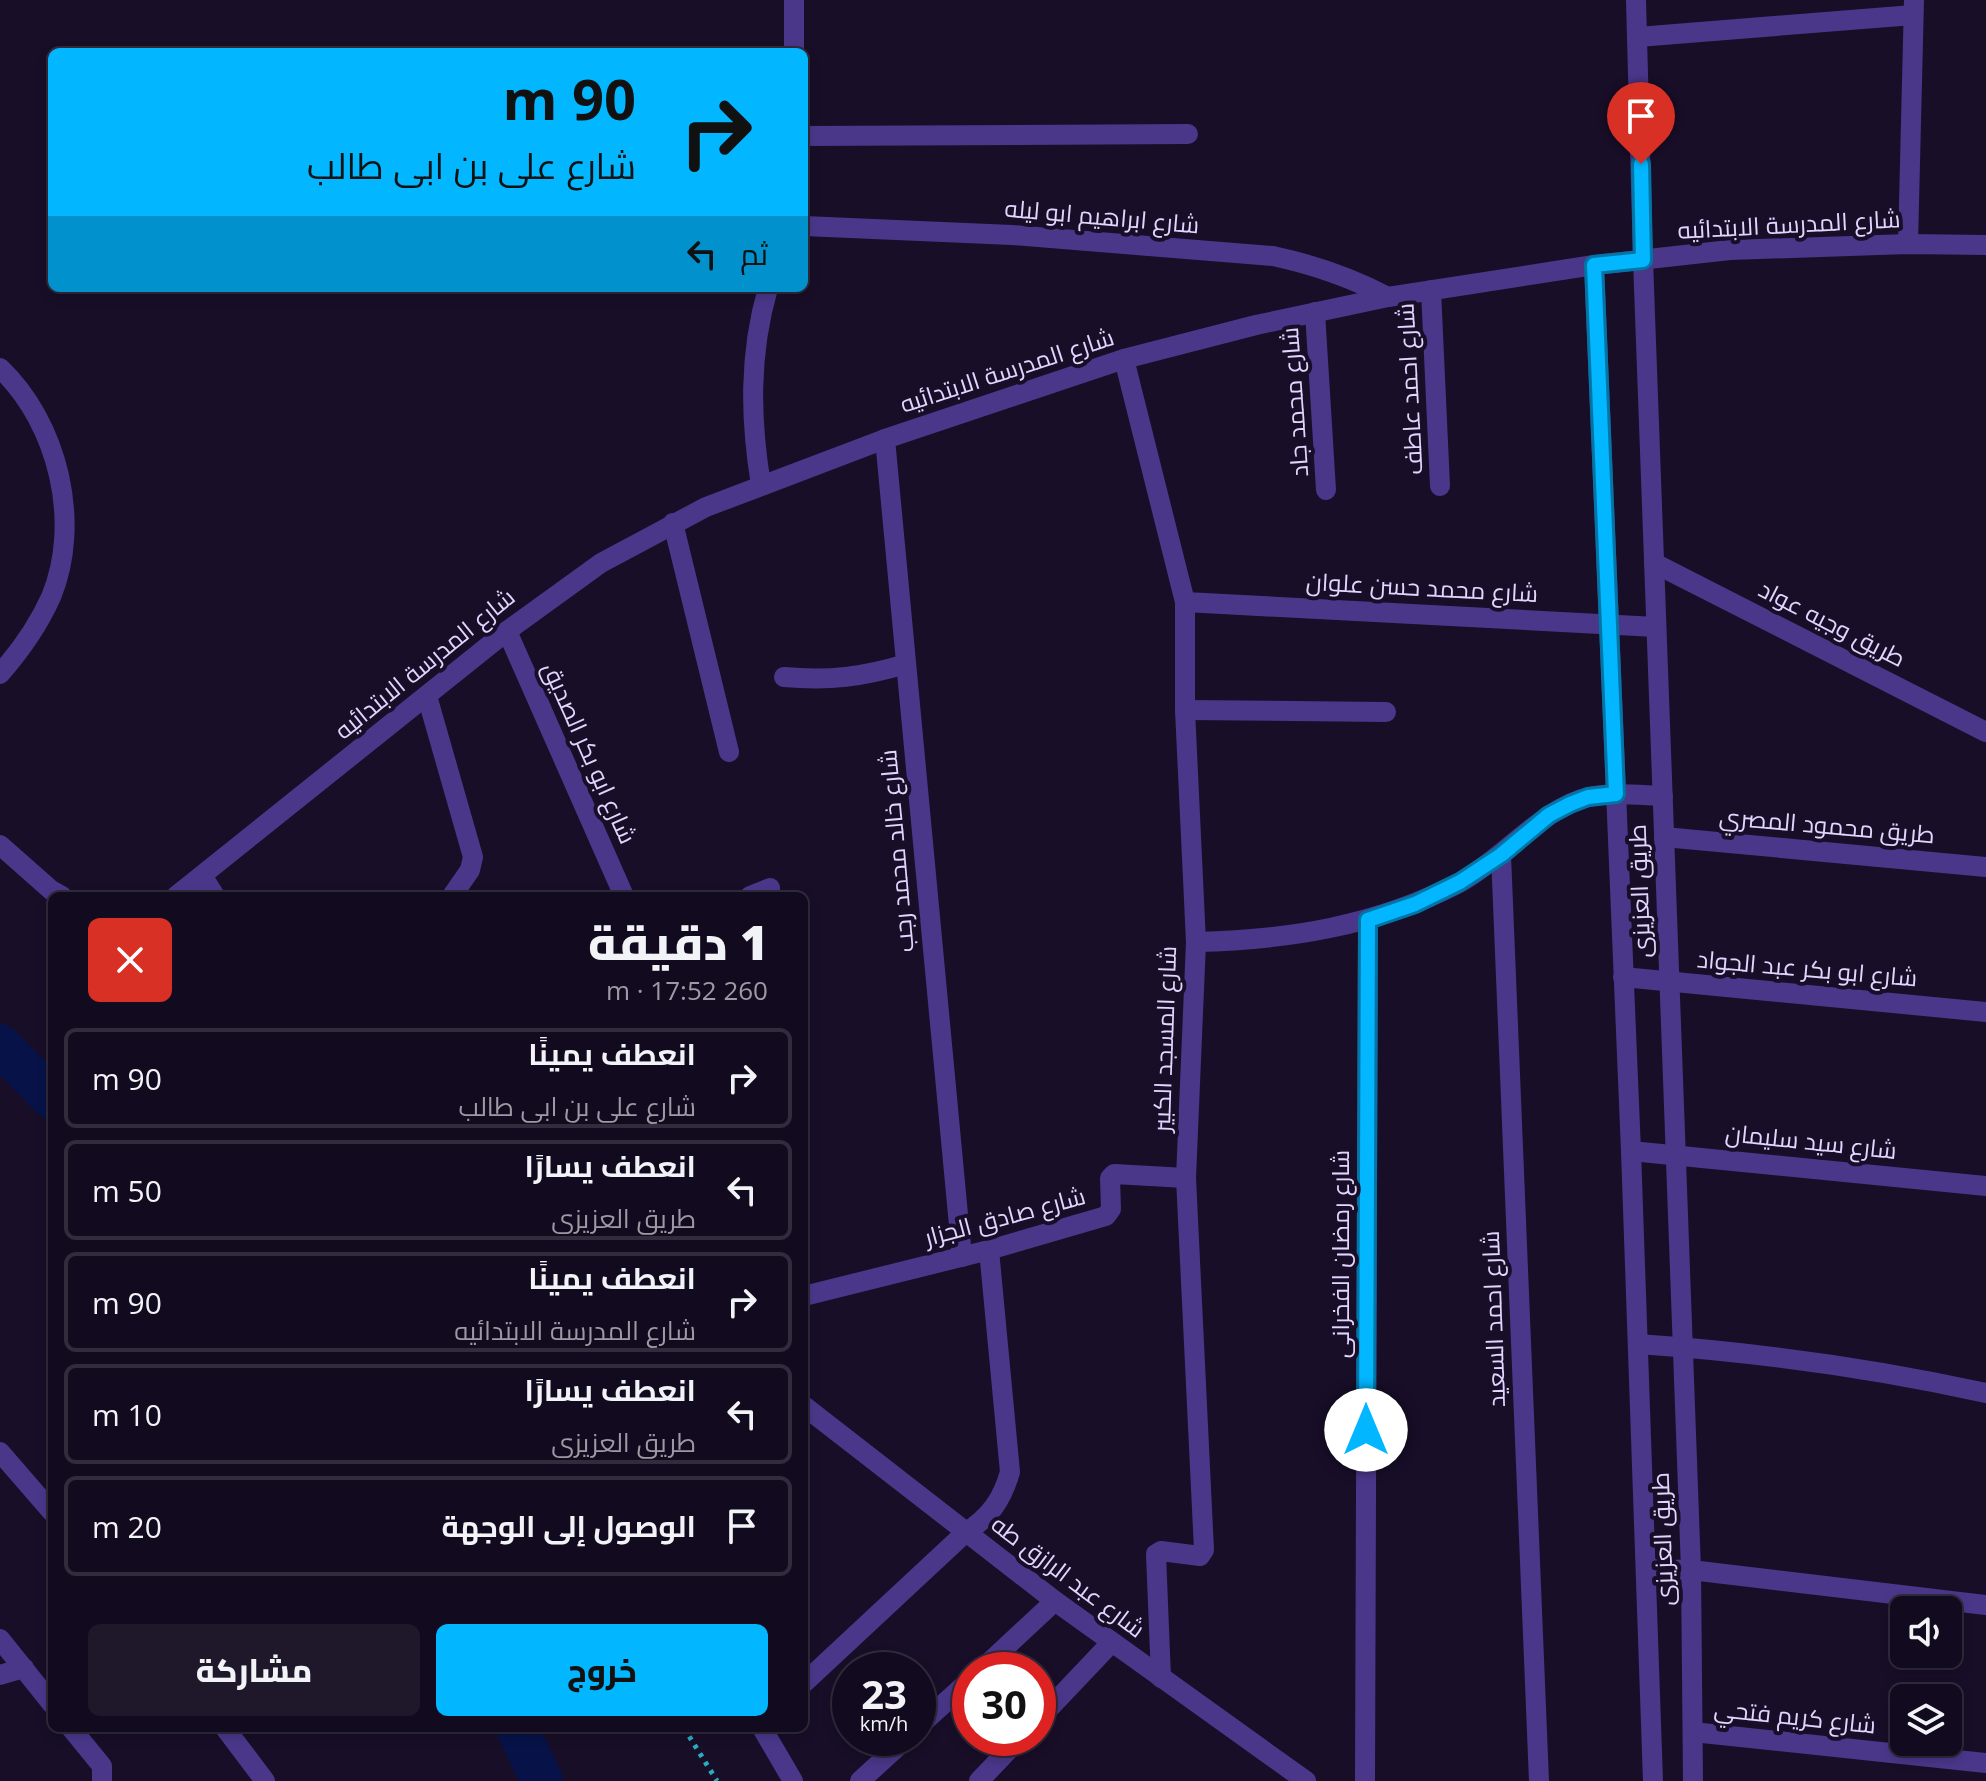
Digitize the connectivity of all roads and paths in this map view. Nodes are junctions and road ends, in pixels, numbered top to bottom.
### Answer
1 (794, 0) edge
2 (1636, 0) edge
3 (1913, 8) edge
4 (1638, 37) junction
5 (794, 48) edge
6 (1188, 134) dead end
7 (808, 136) edge
8 (808, 226) edge
9 (1908, 244) junction
10 (1986, 245) edge
11 (1643, 260) junction
12 (1594, 265) junction
13 (1431, 290) junction
14 (767, 292) edge
15 (1388, 297) junction
16 (1315, 312) junction
17 (1124, 359) junction
18 (0, 368) edge
19 (885, 439) junction
20 (761, 485) junction
21 (1440, 486) dead end
22 (1326, 490) dead end
23 (673, 523) junction
24 (1654, 563) junction
25 (1185, 602) junction
26 (1609, 624) junction
27 (1656, 627) junction
28 (507, 631) junction
29 (906, 664) junction
30 (0, 674) edge
31 (784, 677) dead end
32 (427, 696) junction
33 (1185, 710) junction
34 (1386, 712) dead end
35 (1986, 732) edge
36 (729, 752) dead end
37 (1616, 794) junction
38 (1663, 796) junction
39 (1664, 837) junction
40 (0, 845) edge
41 (1501, 855) junction
42 (1986, 867) edge
43 (203, 877) junction
44 (770, 888) dead end
45 (55, 892) edge
46 (182, 892) edge
47 (212, 892) edge
48 (455, 892) edge
49 (622, 892) edge
50 (760, 892) edge
51 (1368, 920) junction
52 (1196, 942) junction
53 (1623, 977) junction
54 (1669, 982) junction
55 (1986, 1012) edge
56 (1631, 1151) junction
57 (1677, 1155) junction
58 (1186, 1178) junction
59 (1986, 1186) edge
60 (989, 1250) junction
61 (962, 1257) junction
62 (808, 1295) edge
63 (1638, 1344) junction
64 (1683, 1347) junction
65 (1986, 1393) edge
66 (808, 1409) edge
67 (0, 1452) edge
68 (48, 1507) edge
69 (965, 1533) junction
70 (1647, 1569) junction
71 (1691, 1570) junction
72 (1055, 1601) junction
73 (1986, 1605) edge
74 (0, 1639) edge
75 (1111, 1643) junction
76 (1000, 1652) edge
77 (24, 1668) junction
78 (0, 1675) edge
79 (1161, 1678) junction
80 (808, 1679) edge
81 (952, 1696) edge
82 (48, 1699) edge
83 (1056, 1701) edge
84 (936, 1711) edge
85 (74, 1732) edge
86 (228, 1732) edge
87 (686, 1732) edge
88 (764, 1732) edge
89 (1693, 1732) junction
90 (887, 1756) edge
91 (1003, 1756) edge
92 (1986, 1763) edge
93 (106, 1776) edge
94 (1291, 1777) edge
95 (265, 1781) edge
96 (717, 1781) edge
97 (793, 1781) edge
98 (860, 1781) edge
99 (979, 1781) edge
100 (1365, 1781) edge
101 (1539, 1781) edge
102 (1653, 1781) edge
103 (1693, 1781) edge

1 - 5 street
2 - 4 street, طريق العزيزى
3 - 4 street
3 - 9 street
4 - 11 street, طريق العزيزى
6 - 7 street
8 - 15 street, شارع ابراهيم ابو ليله
9 - 10 street, شارع المدرسة الابتدائيه
9 - 11 street, شارع المدرسة الابتدائيه
11 - 12 street, شارع المدرسة الابتدائيه
11 - 24 street, طريق العزيزى
12 - 13 street, شارع المدرسة الابتدائيه
12 - 26 street, طريق العزيزى
13 - 15 street, شارع المدرسة الابتدائيه
13 - 21 street, شارع احمد عاطف
14 - 20 street
15 - 16 street, شارع المدرسة الابتدائيه
16 - 17 street, شارع المدرسة الابتدائيه
16 - 22 street, شارع محمد جاد
17 - 19 street, شارع المدرسة الابتدائيه
17 - 25 street, شارع المسجد الكبير
18 - 30 street
19 - 20 street, شارع المدرسة الابتدائيه
19 - 29 street, شارع خالد محمد رجب
20 - 23 street, شارع المدرسة الابتدائيه
23 - 28 street, شارع المدرسة الابتدائيه
23 - 36 street
24 - 27 street, طريق العزيزى
24 - 35 street, طريق وجيه عواد
25 - 26 street, شارع محمد حسن علوان
25 - 33 street, شارع المسجد الكبير
26 - 27 street, شارع محمد حسن علوان
26 - 37 street, طريق العزيزى
27 - 38 street, طريق العزيزى
28 - 32 street, شارع المدرسة الابتدائيه
28 - 49 street, شارع ابو بكر الصديق
29 - 31 street
29 - 61 street, شارع خالد محمد رجب
32 - 43 street, شارع المدرسة الابتدائيه
32 - 48 street
33 - 34 street
33 - 52 street, شارع المسجد الكبير
37 - 38 street
37 - 41 street
37 - 53 street, طريق العزيزى
38 - 39 street, طريق العزيزى
39 - 42 street, طريق محمود المصري
39 - 54 street, طريق العزيزى
40 - 45 street
41 - 51 street
41 - 101 street, شارع احمد السعيد
43 - 46 street, شارع المدرسة الابتدائيه
43 - 47 street
44 - 50 street
51 - 52 street
51 - 100 street, شارع رمضان الفخرانى
52 - 58 street, شارع المسجد الكبير
53 - 54 street, شارع ابو بكر عبد الجواد
53 - 56 street, طريق العزيزى
54 - 55 street, شارع ابو بكر عبد الجواد
54 - 57 street, طريق العزيزى
56 - 57 street, شارع سيد سليمان
56 - 63 street, طريق العزيزى
57 - 59 street, شارع سيد سليمان
57 - 64 street, طريق العزيزى
58 - 60 street, شارع صادق الجزار
58 - 79 street, شارع المسجد الكبير
60 - 61 street, شارع صادق الجزار
60 - 69 street
61 - 62 street, شارع صادق الجزار
63 - 64 street
63 - 70 street, طريق العزيزى
64 - 65 street
64 - 71 street, طريق العزيزى
66 - 69 street, شارع عبد الرازق طه
67 - 68 street
69 - 72 street, شارع عبد الرازق طه
69 - 80 street
70 - 71 street
70 - 102 street, طريق العزيزى
71 - 73 street
71 - 89 street, طريق العزيزى
72 - 75 street, شارع عبد الرازق طه
72 - 76 street
74 - 77 street
75 - 79 street, شارع عبد الرازق طه
75 - 83 street
77 - 78 street
77 - 82 street
79 - 94 street, شارع عبد الرازق طه
81 - 84 street
85 - 93 street
86 - 95 street
87 - 96 path
88 - 97 street
89 - 92 street, شارع كريم فتحي
89 - 103 street, طريق العزيزى
90 - 98 street
91 - 99 street

